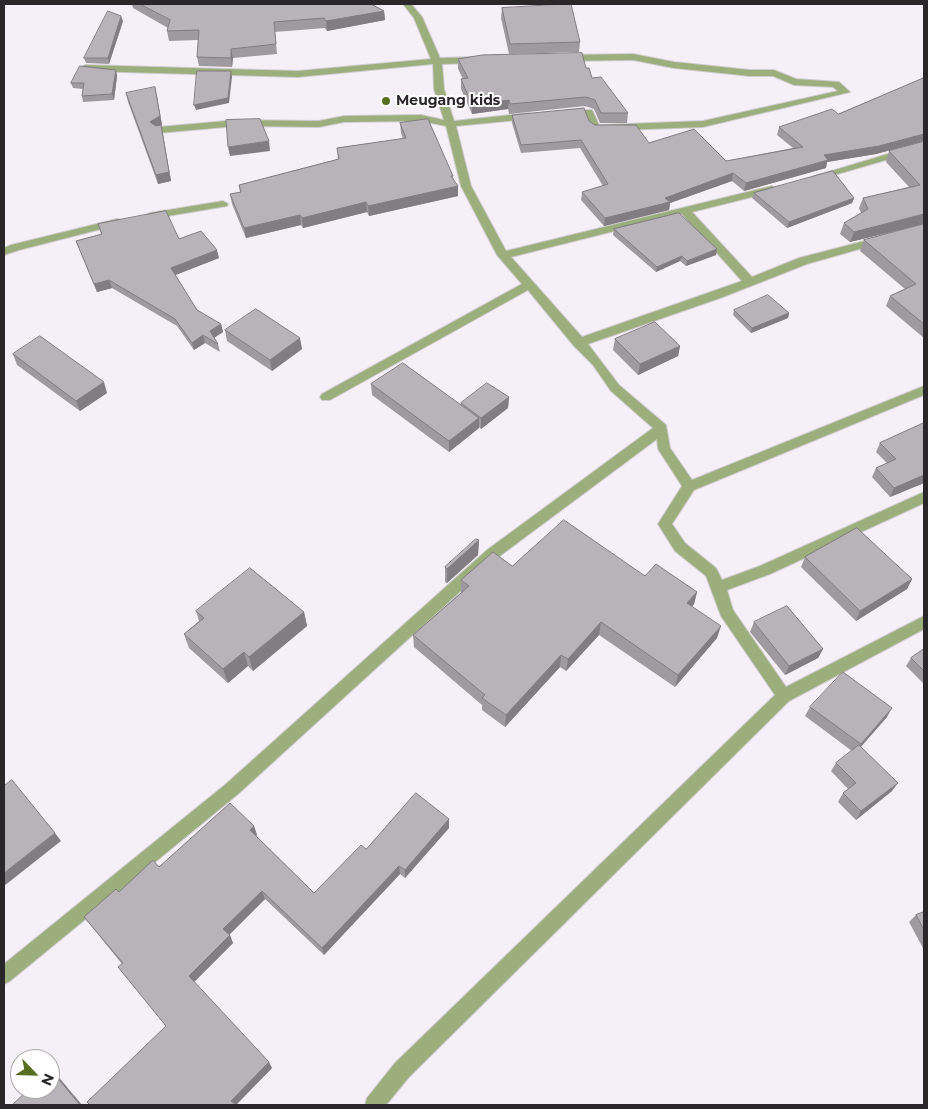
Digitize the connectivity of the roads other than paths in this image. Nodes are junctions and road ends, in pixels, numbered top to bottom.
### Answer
1 (407, 4) edge
2 (552, 59) edge
3 (485, 60) edge
4 (438, 61) junction
5 (85, 68) edge
6 (556, 114) edge
7 (537, 116) edge
8 (450, 124) junction
9 (159, 130) edge
10 (924, 146) edge
11 (809, 179) edge
12 (780, 186) edge
13 (223, 204) dead end
14 (686, 212) junction
15 (142, 218) edge
16 (124, 221) edge
17 (887, 238) edge
18 (4, 252) edge
19 (503, 255) junction
20 (750, 282) junction
21 (528, 285) junction
22 (578, 343) junction
23 (924, 390) edge
24 (326, 397) dead end
25 (662, 428) junction
26 (689, 486) junction
27 (924, 497) edge
28 (719, 587) junction
29 (924, 622) edge
30 (784, 696) junction
31 (4, 975) edge
32 (374, 1105) edge

1 - 4 street
2 - 6 street
3 - 4 street
4 - 5 street
4 - 8 street
7 - 8 street
8 - 9 street
8 - 19 street
10 - 11 street
12 - 14 street
13 - 15 street
14 - 19 street
14 - 20 street
16 - 18 street
17 - 20 street
19 - 21 street
20 - 22 street
21 - 22 street
21 - 24 street
22 - 25 street
23 - 26 street
25 - 26 street
25 - 31 street
26 - 28 street
27 - 28 street
28 - 30 street
29 - 30 street
30 - 32 street

